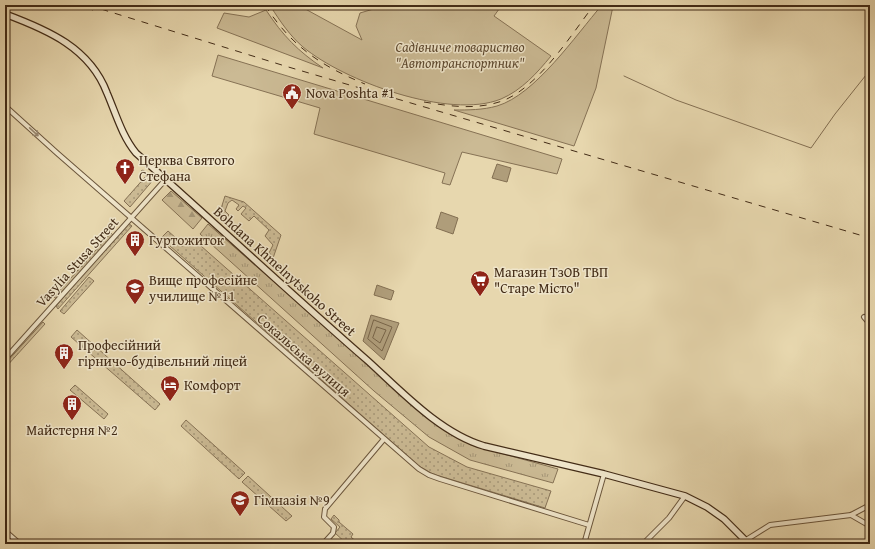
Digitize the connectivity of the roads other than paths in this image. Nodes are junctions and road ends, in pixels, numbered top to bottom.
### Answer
1 (5, 14) edge
2 (5, 106) edge
3 (166, 179) junction
4 (131, 218) junction
5 (864, 317) dead end
6 (870, 324) edge
7 (5, 360) edge
8 (384, 439) junction
9 (604, 474) junction
10 (685, 496) junction
11 (870, 504) edge
12 (852, 515) junction
13 (590, 524) junction
14 (870, 526) edge
15 (5, 531) edge
16 (747, 542) edge
17 (20, 544) edge
18 (323, 544) edge
19 (584, 544) edge
20 (643, 544) edge

1 - 3 street, Bohdana Khmelnytskoho Street
2 -> 4 street, Сокальська вулиця
3 - 4 street, Vasylia Stusa Street
3 - 9 street, Bohdana Khmelnytskoho Street
4 - 7 street, Vasylia Stusa Street
4 - 8 street, Сокальська вулиця
5 - 6 street
8 - 13 street, Сокальська вулиця
8 - 18 street
9 - 10 street, Bohdana Khmelnytskoho Street
9 - 13 street
10 - 16 street, Bohdana Khmelnytskoho Street
10 - 20 street
11 - 12 street
12 - 14 street
12 - 16 street
13 - 19 street
15 - 17 street

